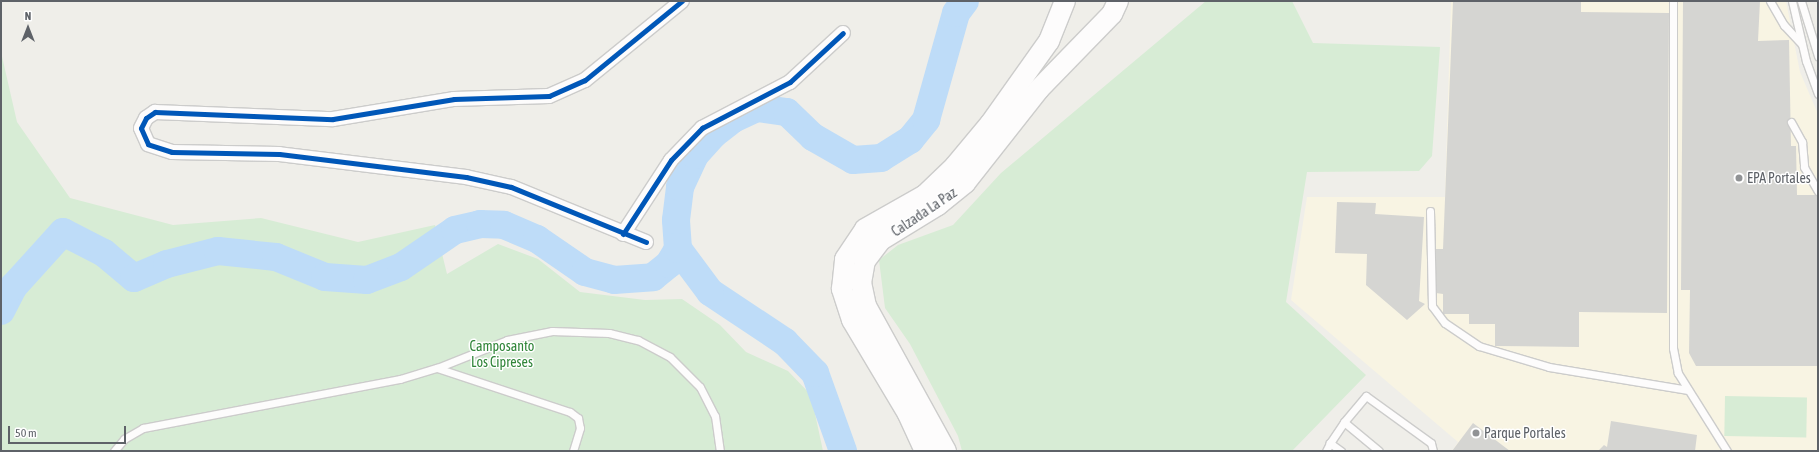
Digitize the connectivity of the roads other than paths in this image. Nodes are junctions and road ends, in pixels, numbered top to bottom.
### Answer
1 (682, 1) edge
2 (1065, 1) edge
3 (1673, 1) edge
4 (1770, 1) edge
5 (1792, 1) edge
6 (1801, 1) edge
7 (1116, 2) edge
8 (843, 33) dead end
9 (1802, 44) junction
10 (1818, 56) edge
11 (1818, 94) edge
12 (1791, 122) dead end
13 (1818, 191) edge
14 (1430, 211) dead end
15 (624, 234) junction
16 (646, 242) dead end
17 (437, 368) junction
18 (1688, 390) junction
19 (1344, 422) junction
20 (1330, 442) junction
21 (114, 451) edge
22 (573, 451) edge
23 (720, 451) edge
24 (925, 451) edge
25 (946, 451) edge
26 (1326, 451) edge
27 (1340, 451) edge
28 (1379, 451) edge
29 (1433, 451) edge
30 (1728, 451) edge

1 - 15 street
2 - 24 main road, Calzada La Paz
3 - 18 lane
4 - 9 lane
5 - 9 lane
6 - 10 lane
7 - 25 main road, Calzada La Paz
8 - 15 street
9 - 11 lane
12 - 13 lane
14 - 18 lane
15 - 16 street
17 - 21 lane
17 - 22 lane
17 - 23 lane
18 - 30 lane
19 - 20 lane
19 - 28 lane
19 - 29 lane
20 - 26 lane
20 - 27 lane

